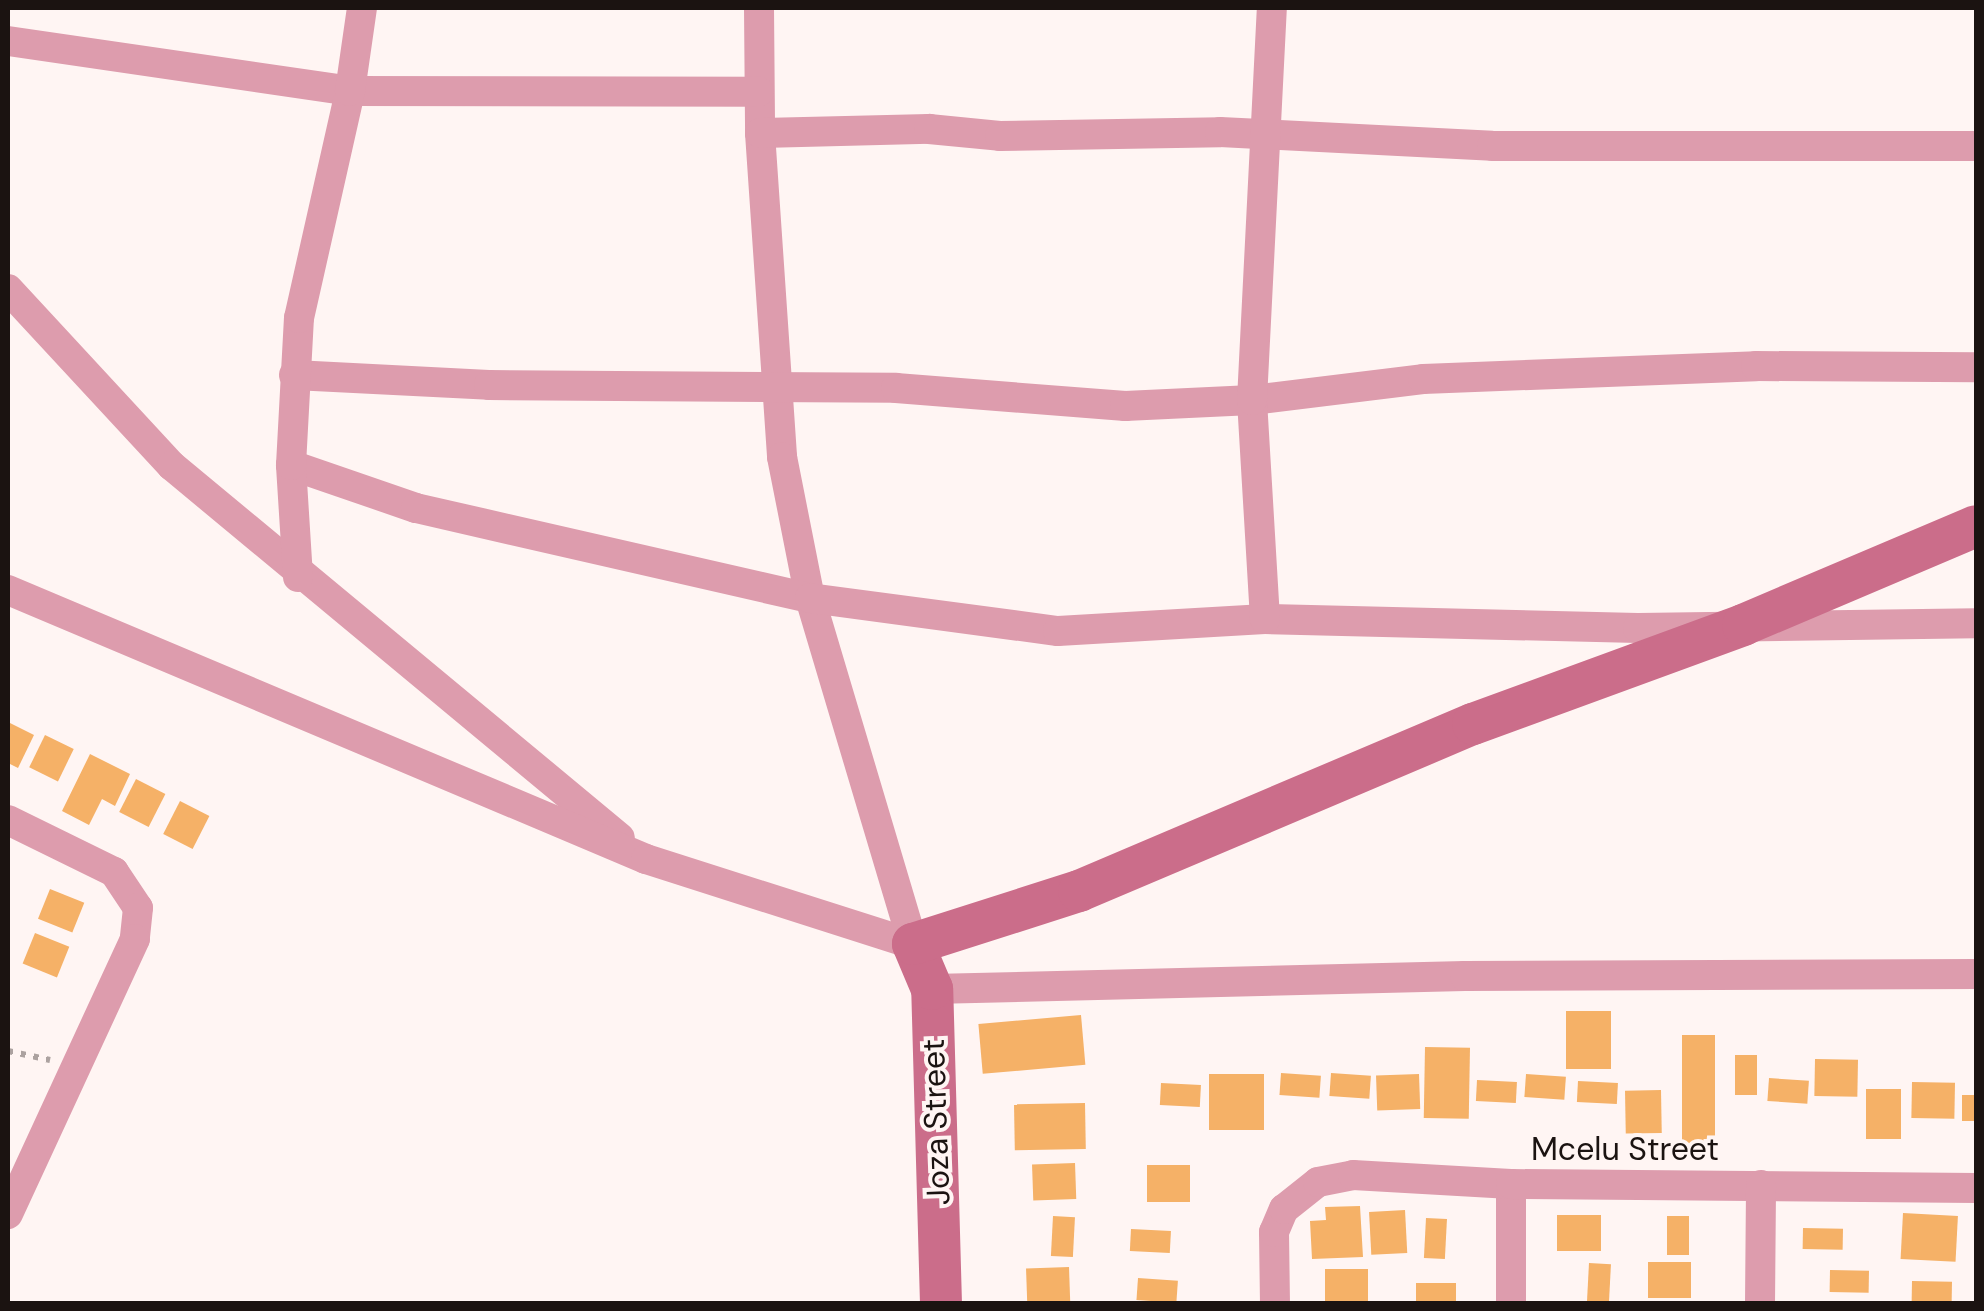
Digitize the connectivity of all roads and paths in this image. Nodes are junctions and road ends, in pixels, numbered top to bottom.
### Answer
1 (362, 8) edge
2 (759, 8) edge
3 (1272, 8) edge
4 (8, 41) edge
5 (350, 92) junction
6 (758, 92) junction
7 (760, 132) junction
8 (1266, 136) junction
9 (1976, 146) edge
10 (8, 288) edge
11 (1976, 367) edge
12 (294, 375) junction
13 (774, 391) junction
14 (1252, 400) junction
15 (291, 466) junction
16 (1976, 526) edge
17 (298, 577) junction
18 (8, 590) edge
19 (810, 598) junction
20 (1264, 619) junction
21 (1976, 623) edge
22 (1743, 626) junction
23 (8, 820) edge
24 (646, 859) junction
25 (913, 944) junction
26 (1976, 974) edge
27 (932, 988) junction
28 (8, 1051) edge
29 (76, 1065) junction
30 (1511, 1184) junction
31 (1761, 1186) junction
32 (1976, 1188) edge
33 (8, 1214) edge
34 (941, 1304) edge
35 (1274, 1304) edge
36 (1511, 1304) edge
37 (1760, 1304) edge

1 - 5 street
2 - 6 street
3 - 8 street
4 - 5 street
5 - 6 street
5 - 12 street
6 - 7 street
7 - 8 street
7 - 13 street
8 - 9 street
8 - 14 street
10 - 17 street
11 - 14 street
12 - 13 street
12 - 15 street
13 - 14 street
13 - 19 street
14 - 20 street
15 - 17 street
15 - 19 street
16 - 22 street
17 - 24 street
18 - 24 street
19 - 20 street
19 - 25 street
20 - 22 street
21 - 22 street
22 - 25 street
23 - 29 street
24 - 25 street
25 - 27 street, Joza Street
26 - 27 street
27 - 34 street, Joza Street
28 - 29 path
29 - 33 street
30 - 31 street, Mcelu Street
30 - 35 street, Mcelu Street
30 - 36 street
31 - 32 street, Mcelu Street
31 - 37 street

